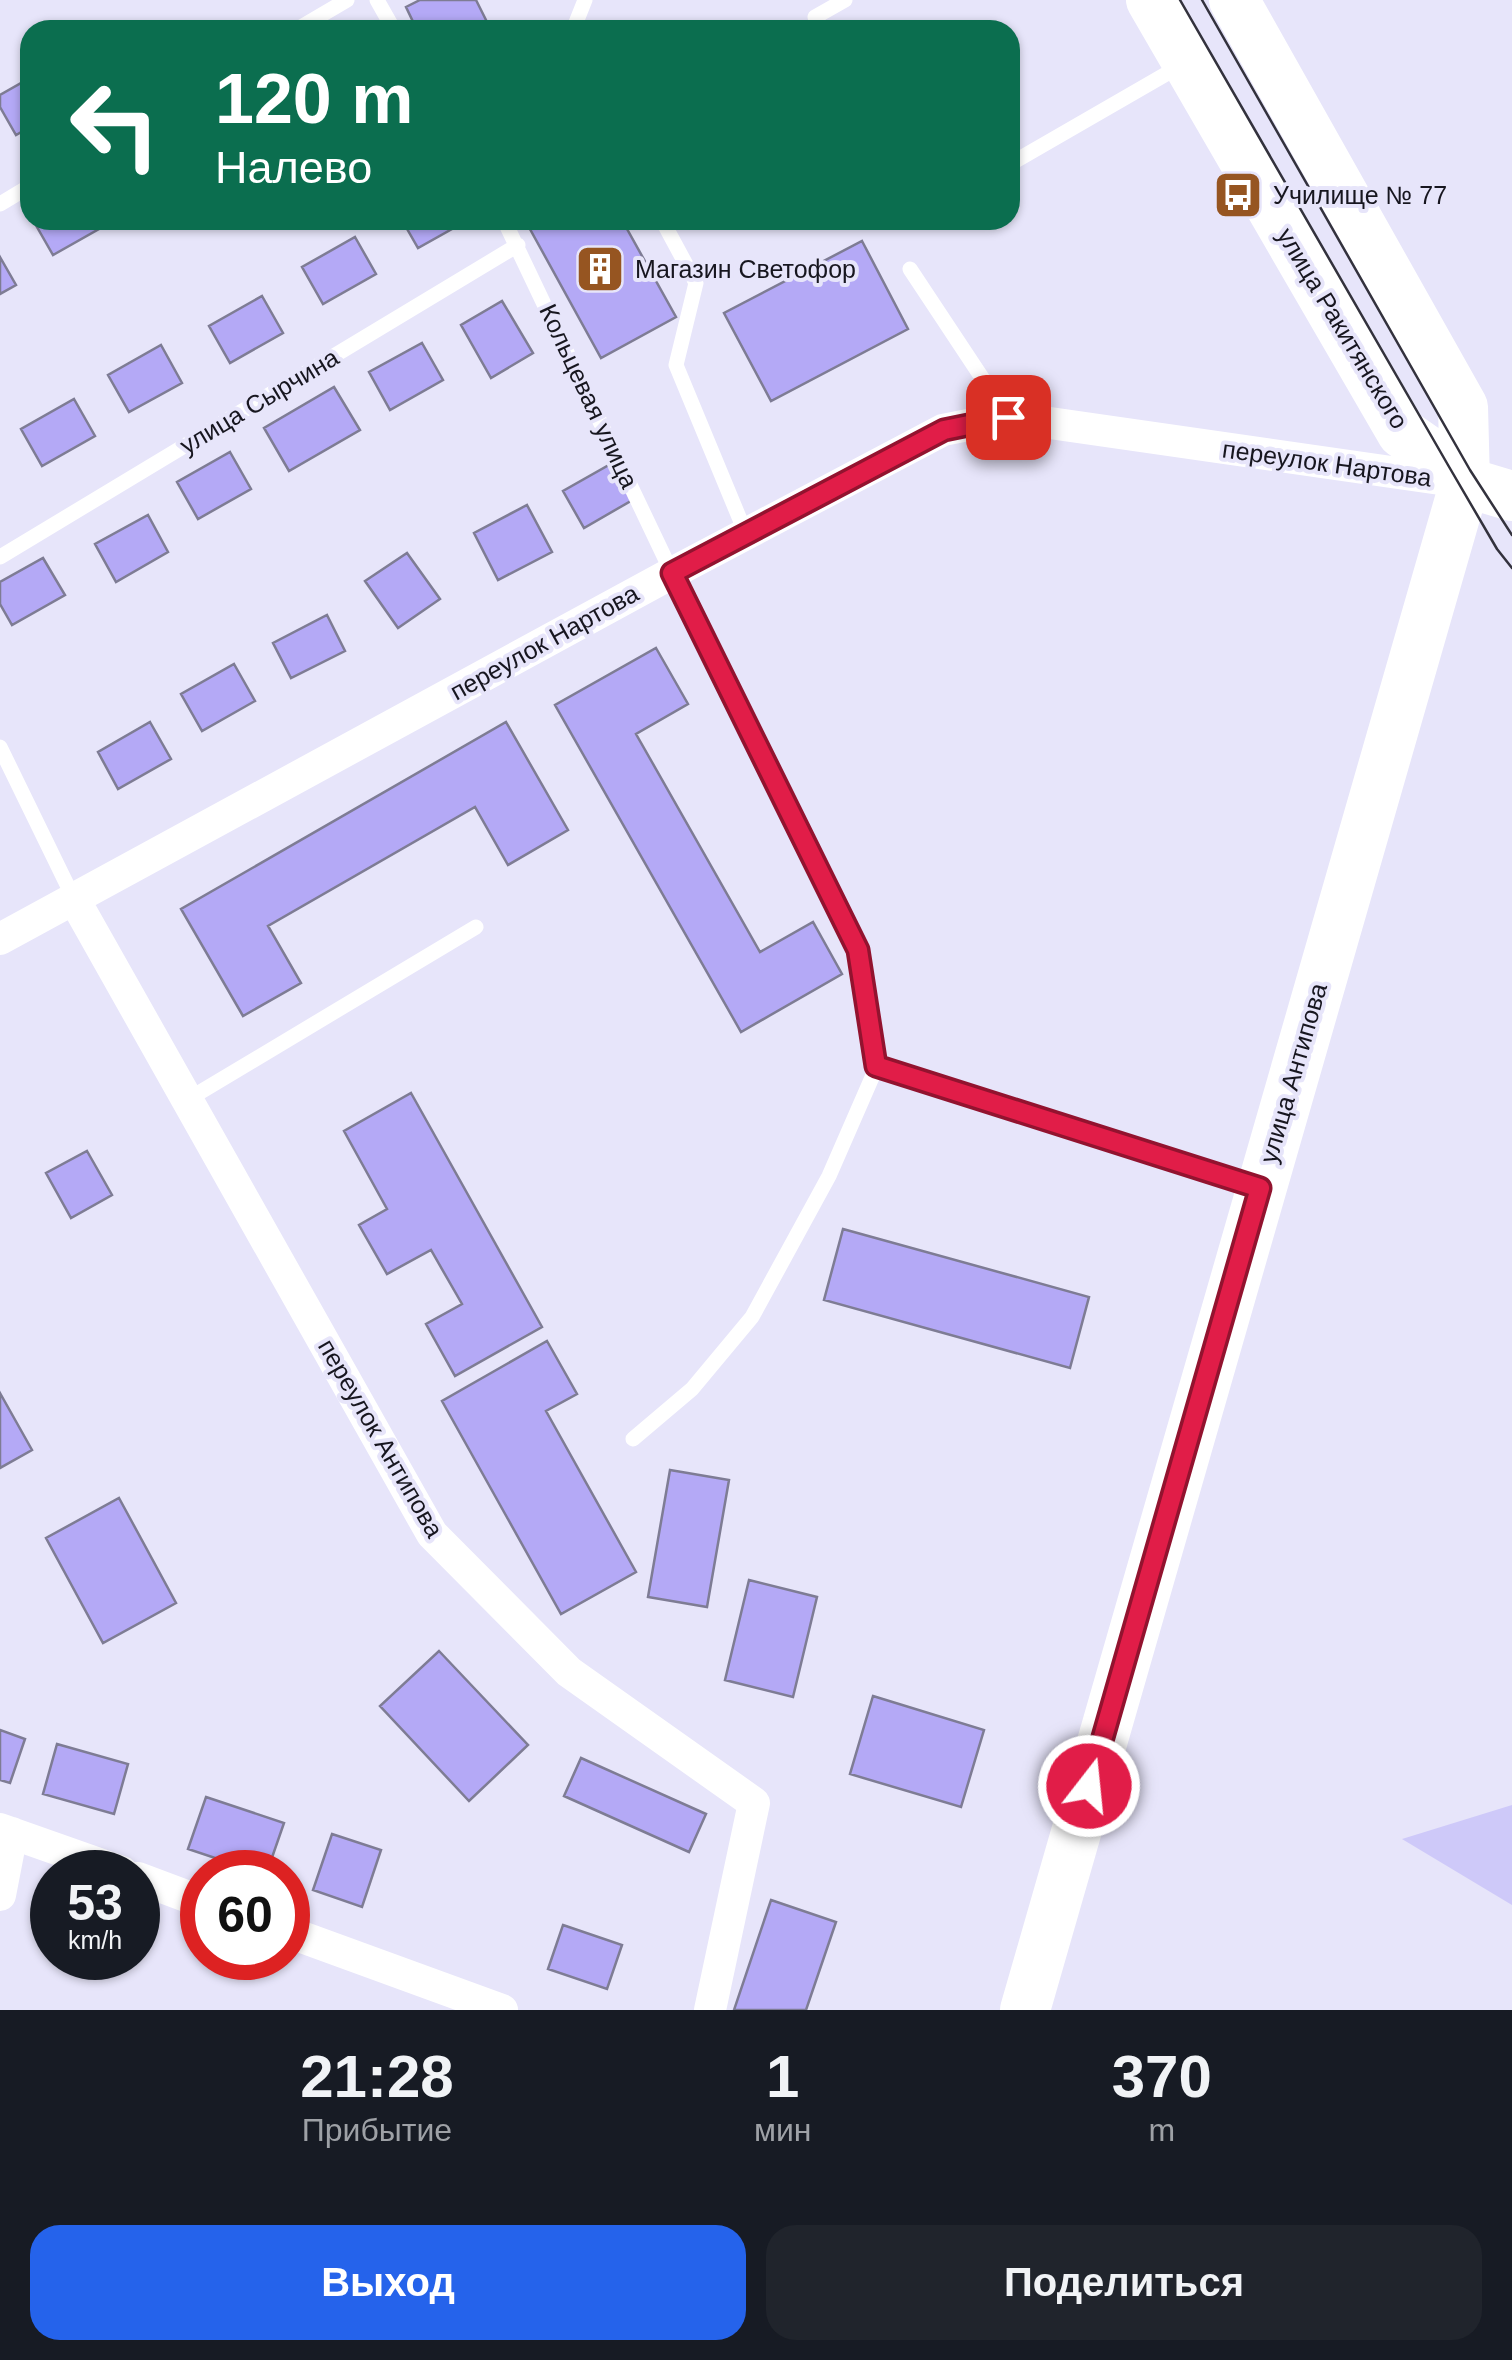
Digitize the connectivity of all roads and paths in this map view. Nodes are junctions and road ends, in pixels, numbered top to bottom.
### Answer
1 (347, 0) edge
2 (845, 0) edge
3 (1151, 0) edge
4 (1234, 0) edge
5 (313, 20) edge
6 (818, 20) edge
7 (1187, 62) junction
8 (1020, 158) edge
9 (510, 230) edge
10 (667, 230) edge
11 (518, 244) junction
12 (910, 269) dead end
13 (1008, 417) junction
14 (1465, 482) junction
15 (1512, 496) edge
16 (746, 534) junction
17 (0, 557) edge
18 (672, 573) junction
19 (0, 747) edge
20 (74, 899) junction
21 (476, 927) dead end
22 (0, 939) edge
23 (876, 1066) junction
24 (187, 1100) junction
25 (1260, 1188) junction
26 (634, 1439) dead end
27 (6, 1830) edge
28 (61, 1850) edge
29 (0, 1895) edge
30 (310, 1940) edge
31 (502, 2010) edge
32 (710, 2010) edge
33 (1025, 2010) edge

1 - 5 lane
2 - 6 lane
3 - 7 main road, улица Ракитянского
4 - 14 main road
7 - 8 lane
7 - 14 main road, улица Ракитянского
9 - 11 lane, Кольцевая улица
10 - 16 lane
11 - 17 lane, улица Сырчина
11 - 18 lane, Кольцевая улица
12 - 13 lane
13 - 14 street, переулок Нартова
13 - 16 street, переулок Нартова
14 - 15 main road, улица Ракитянского
14 - 25 main road, улица Антипова
16 - 18 street, переулок Нартова
18 - 20 street, переулок Нартова
18 - 23 lane, Кольцевая улица
19 - 20 lane
20 - 22 street, переулок Нартова
20 - 24 street, переулок Антипова
21 - 24 lane
23 - 25 lane
23 - 26 lane
24 - 32 street, переулок Антипова
25 - 33 main road, улица Антипова
27 - 28 street
27 - 29 street
30 - 31 street

